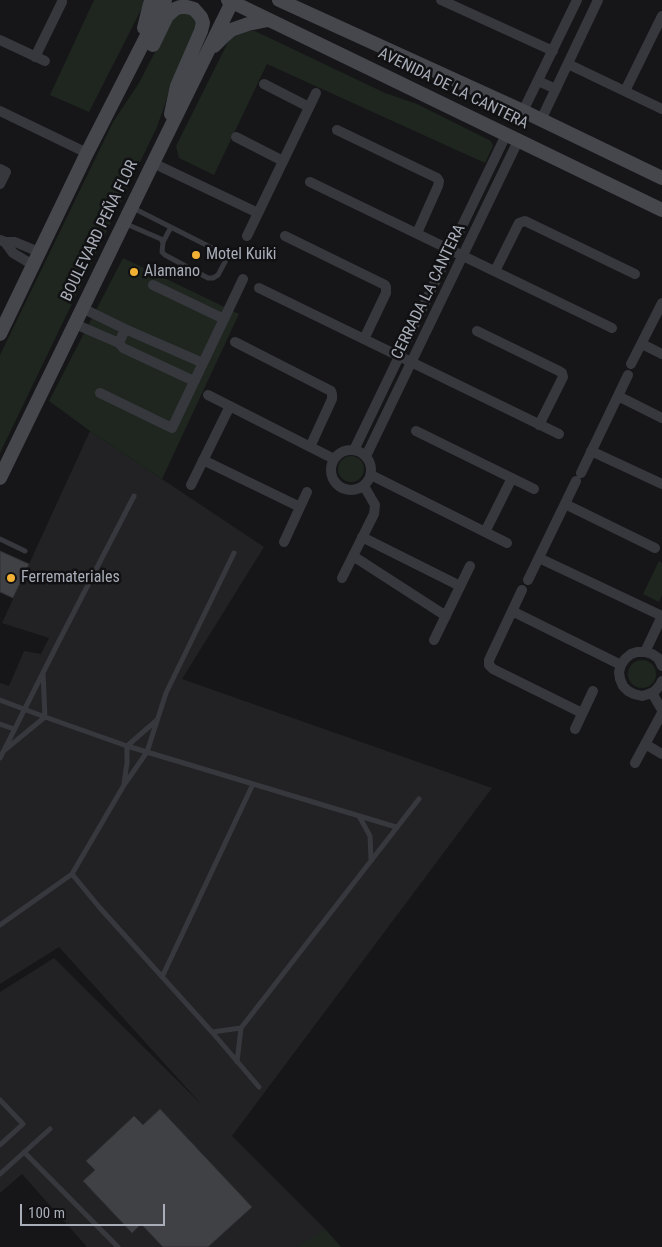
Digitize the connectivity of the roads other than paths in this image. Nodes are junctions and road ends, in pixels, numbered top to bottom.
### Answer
1 (62, 0) edge
2 (151, 0) edge
3 (165, 0) edge
4 (279, 0) edge
5 (441, 0) edge
6 (598, 0) edge
7 (231, 1) edge
8 (575, 1) edge
9 (300, 4) edge
10 (662, 16) edge
11 (268, 20) junction
12 (0, 40) edge
13 (140, 48) junction
14 (553, 50) junction
15 (202, 63) junction
16 (568, 64) junction
17 (538, 81) junction
18 (264, 84) dead end
19 (556, 89) junction
20 (625, 91) junction
21 (316, 93) dead end
22 (309, 107) junction
23 (662, 109) edge
24 (0, 111) edge
25 (109, 111) junction
26 (523, 111) junction
27 (541, 120) junction
28 (337, 130) dead end
29 (167, 134) junction
30 (236, 137) dead end
31 (512, 138) junction
32 (87, 153) junction
33 (283, 161) junction
34 (153, 163) junction
35 (0, 169) edge
36 (662, 178) edge
37 (310, 182) dead end
38 (0, 184) edge
39 (132, 207) junction
40 (662, 210) edge
41 (258, 213) junction
42 (124, 222) junction
43 (171, 227) junction
44 (417, 233) junction
45 (247, 236) dead end
46 (285, 236) dead end
47 (2, 241) edge
48 (163, 242) junction
49 (451, 250) junction
50 (463, 256) junction
51 (36, 258) junction
52 (495, 271) junction
53 (635, 274) dead end
54 (243, 279) dead end
55 (153, 285) dead end
56 (259, 288) dead end
57 (662, 303) edge
58 (82, 308) junction
59 (224, 319) junction
60 (75, 324) junction
61 (612, 328) dead end
62 (125, 329) junction
63 (477, 330) dead end
64 (0, 334) edge
65 (364, 339) junction
66 (235, 342) dead end
67 (120, 343) junction
68 (642, 344) junction
69 (662, 354) edge
70 (399, 356) junction
71 (411, 362) junction
72 (203, 363) junction
73 (631, 364) dead end
74 (628, 375) dead end
75 (194, 381) junction
76 (100, 393) dead end
77 (208, 395) dead end
78 (618, 396) junction
79 (230, 406) junction
80 (662, 418) edge
81 (539, 425) junction
82 (416, 431) dead end
83 (559, 434) dead end
84 (310, 447) junction
85 (354, 450) junction
86 (591, 451) junction
87 (366, 456) junction
88 (334, 459) junction
89 (203, 460) junction
90 (371, 475) junction
91 (0, 478) edge
92 (512, 478) junction
93 (662, 484) edge
94 (191, 485) dead end
95 (364, 486) junction
96 (534, 490) dead end
97 (307, 492) dead end
98 (134, 496) dead end
99 (565, 504) junction
100 (300, 507) junction
101 (485, 532) junction
102 (362, 537) junction
103 (0, 539) edge
104 (284, 542) dead end
105 (507, 543) dead end
106 (655, 548) dead end
107 (25, 551) dead end
108 (234, 553) dead end
109 (353, 556) junction
110 (538, 558) junction
111 (470, 566) dead end
112 (342, 578) dead end
113 (528, 580) dead end
114 (460, 586) junction
115 (522, 590) dead end
116 (512, 611) junction
117 (446, 616) junction
118 (662, 616) edge
119 (434, 640) dead end
120 (645, 652) junction
121 (661, 658) edge
122 (621, 665) junction
123 (43, 673) junction
124 (662, 681) edge
125 (593, 690) dead end
126 (652, 692) junction
127 (0, 700) edge
128 (24, 709) junction
129 (662, 711) edge
130 (582, 713) junction
131 (44, 717) junction
132 (157, 720) junction
133 (0, 724) edge
134 (659, 724) edge
135 (575, 728) dead end
136 (14, 729) junction
137 (645, 744) junction
138 (127, 746) junction
139 (4, 750) junction
140 (147, 752) junction
141 (662, 754) edge
142 (0, 758) edge
143 (635, 763) dead end
144 (253, 784) junction
145 (124, 785) junction
146 (419, 799) dead end
147 (359, 816) junction
148 (396, 827) junction
149 (371, 860) junction
150 (72, 874) junction
151 (0, 925) edge
152 (162, 977) junction
153 (241, 1028) junction
154 (212, 1032) junction
155 (238, 1062) junction
156 (259, 1087) dead end
157 (0, 1100) edge
158 (50, 1129) dead end
159 (0, 1134) edge
160 (6, 1140) junction
161 (0, 1146) edge
162 (24, 1152) junction
163 (0, 1174) edge
164 (118, 1247) edge

1 - 12 street
2 - 13 main road
3 - 13 main road
4 - 9 main road, AVENIDA DE LA CANTERA
5 - 14 street
6 - 16 street
7 - 11 main road, AVENIDA DE LA CANTERA
7 - 15 main road, BOULEVARD PEÑA FLOR
8 - 14 street
9 - 26 main road, AVENIDA DE LA CANTERA
10 - 20 street
11 - 15 main road
11 - 31 main road, AVENIDA DE LA CANTERA
13 - 25 main road
14 - 17 street
15 - 29 main road, BOULEVARD PEÑA FLOR
16 - 19 street
16 - 20 street
17 - 19 street
17 - 26 street
18 - 22 street
19 - 27 street
20 - 23 street
21 - 22 street
22 - 33 street
24 - 32 street
25 - 29 main road
25 - 32 main road
26 - 27 main road, AVENIDA DE LA CANTERA
27 - 36 main road, AVENIDA DE LA CANTERA
28 - 44 street
29 - 34 main road, BOULEVARD PEÑA FLOR
30 - 33 street
31 - 40 main road, AVENIDA DE LA CANTERA
31 - 49 street, CERRADA LA CANTERA
31 - 50 street, CERRADA LA CANTERA
32 - 51 main road
33 - 41 street
34 - 39 main road, BOULEVARD PEÑA FLOR
34 - 41 street
35 - 38 street
37 - 44 street
39 - 42 main road, BOULEVARD PEÑA FLOR
39 - 43 lane
41 - 45 street
42 - 48 lane
42 - 58 main road, BOULEVARD PEÑA FLOR
43 - 48 lane
43 - 48 lane
44 - 49 street
46 - 65 street
47 - 51 street
49 - 50 street
49 - 70 street, CERRADA LA CANTERA
50 - 52 street
50 - 71 street, CERRADA LA CANTERA
51 - 64 main road
52 - 53 street
52 - 61 street
54 - 59 street
55 - 59 street
56 - 65 street
57 - 68 street
58 - 60 main road, BOULEVARD PEÑA FLOR
58 - 62 street
59 - 72 street
60 - 67 street
60 - 91 main road, BOULEVARD PEÑA FLOR
62 - 67 street
62 - 72 street
63 - 81 street
65 - 70 street
66 - 84 street
67 - 75 street
68 - 69 street
68 - 73 street
70 - 71 street
70 - 85 street, CERRADA LA CANTERA
71 - 81 street
71 - 87 street, CERRADA LA CANTERA
72 - 75 street
74 - 78 street
75 - 76 street
77 - 79 street
78 - 80 street
78 - 86 street
79 - 84 street
79 - 89 street
81 - 83 street
82 - 92 street
84 - 88 street
85 - 87 street
85 - 88 street
86 - 93 street
86 - 99 street
87 - 90 street
88 - 95 street
89 - 94 street
89 - 100 street
90 - 95 street
90 - 101 street
92 - 96 street
92 - 101 street
95 - 102 street
97 - 100 street
98 - 123 lane
99 - 106 street
99 - 110 street
100 - 104 street
101 - 105 street
102 - 109 street
102 - 114 street
103 - 107 lane
108 - 132 lane
109 - 112 street
109 - 117 street
110 - 113 street
110 - 118 street
111 - 114 street
114 - 117 street
115 - 116 street
116 - 122 street
116 - 130 street
117 - 119 street
118 - 120 street
120 - 121 street
120 - 122 street
122 - 126 street
123 - 128 lane
123 - 131 lane
124 - 126 street
125 - 130 street
126 - 129 street
127 - 128 lane
128 - 131 lane
128 - 136 lane
129 - 134 street
130 - 135 street
131 - 138 lane
131 - 139 lane
132 - 138 lane
132 - 140 lane
133 - 136 lane
134 - 137 street
136 - 139 lane
137 - 141 street
137 - 143 street
138 - 140 lane
138 - 145 lane
139 - 142 lane
140 - 144 lane
140 - 145 lane
144 - 147 lane
144 - 152 lane
145 - 150 lane
146 - 148 lane
147 - 148 lane
147 - 149 lane
148 - 149 lane
149 - 153 lane
150 - 151 lane
150 - 152 lane
152 - 154 lane
153 - 154 lane
153 - 155 lane
154 - 155 lane
155 - 156 lane
157 - 160 lane
158 - 162 lane
159 - 160 lane
160 - 161 lane
162 - 163 lane
162 - 164 lane

